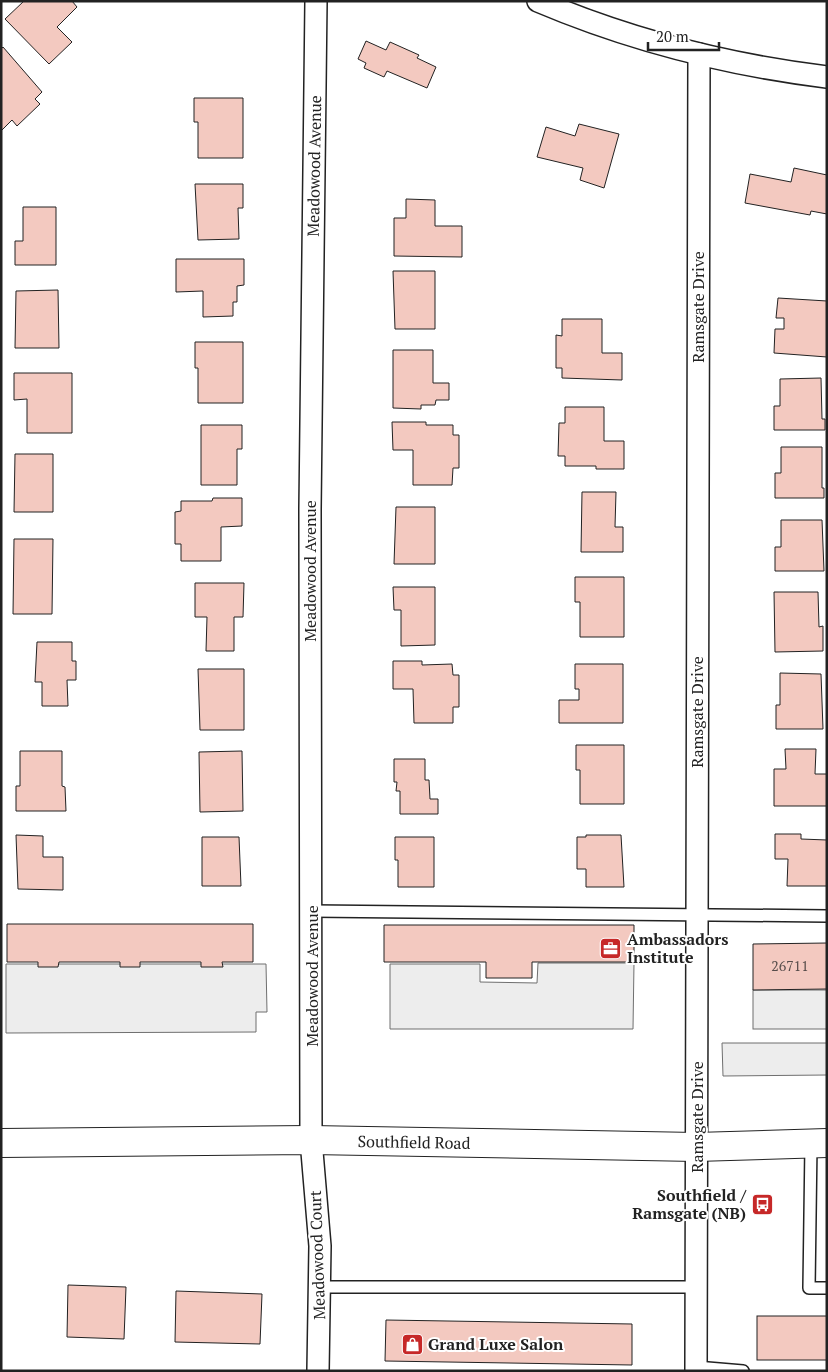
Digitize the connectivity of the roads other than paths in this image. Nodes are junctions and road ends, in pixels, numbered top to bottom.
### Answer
1 (316, 1) edge
2 (538, 1) edge
3 (699, 54) junction
4 (827, 77) edge
5 (312, 911) junction
6 (698, 914) junction
7 (827, 916) edge
8 (311, 1140) junction
9 (1, 1142) edge
10 (819, 1143) edge
11 (696, 1147) junction
12 (320, 1286) junction
13 (697, 1287) junction
14 (827, 1288) edge
15 (696, 1369) edge
16 (318, 1371) edge
17 (743, 1371) edge

1 - 5 street, Meadowood Avenue
2 - 3 street
3 - 4 street
3 - 6 street, Ramsgate Drive
5 - 6 lane
5 - 8 street, Meadowood Avenue
6 - 7 lane
6 - 11 street, Ramsgate Drive
8 - 9 main road, Southfield Road
8 - 11 main road, Southfield Road
8 - 12 street, Meadowood Court
10 - 11 main road, Southfield Road
10 - 14 lane
11 - 13 street, Ramsgate Drive
12 - 13 lane
12 - 16 street, Meadowood Court
13 - 15 street, Ramsgate Drive
15 - 17 lane

